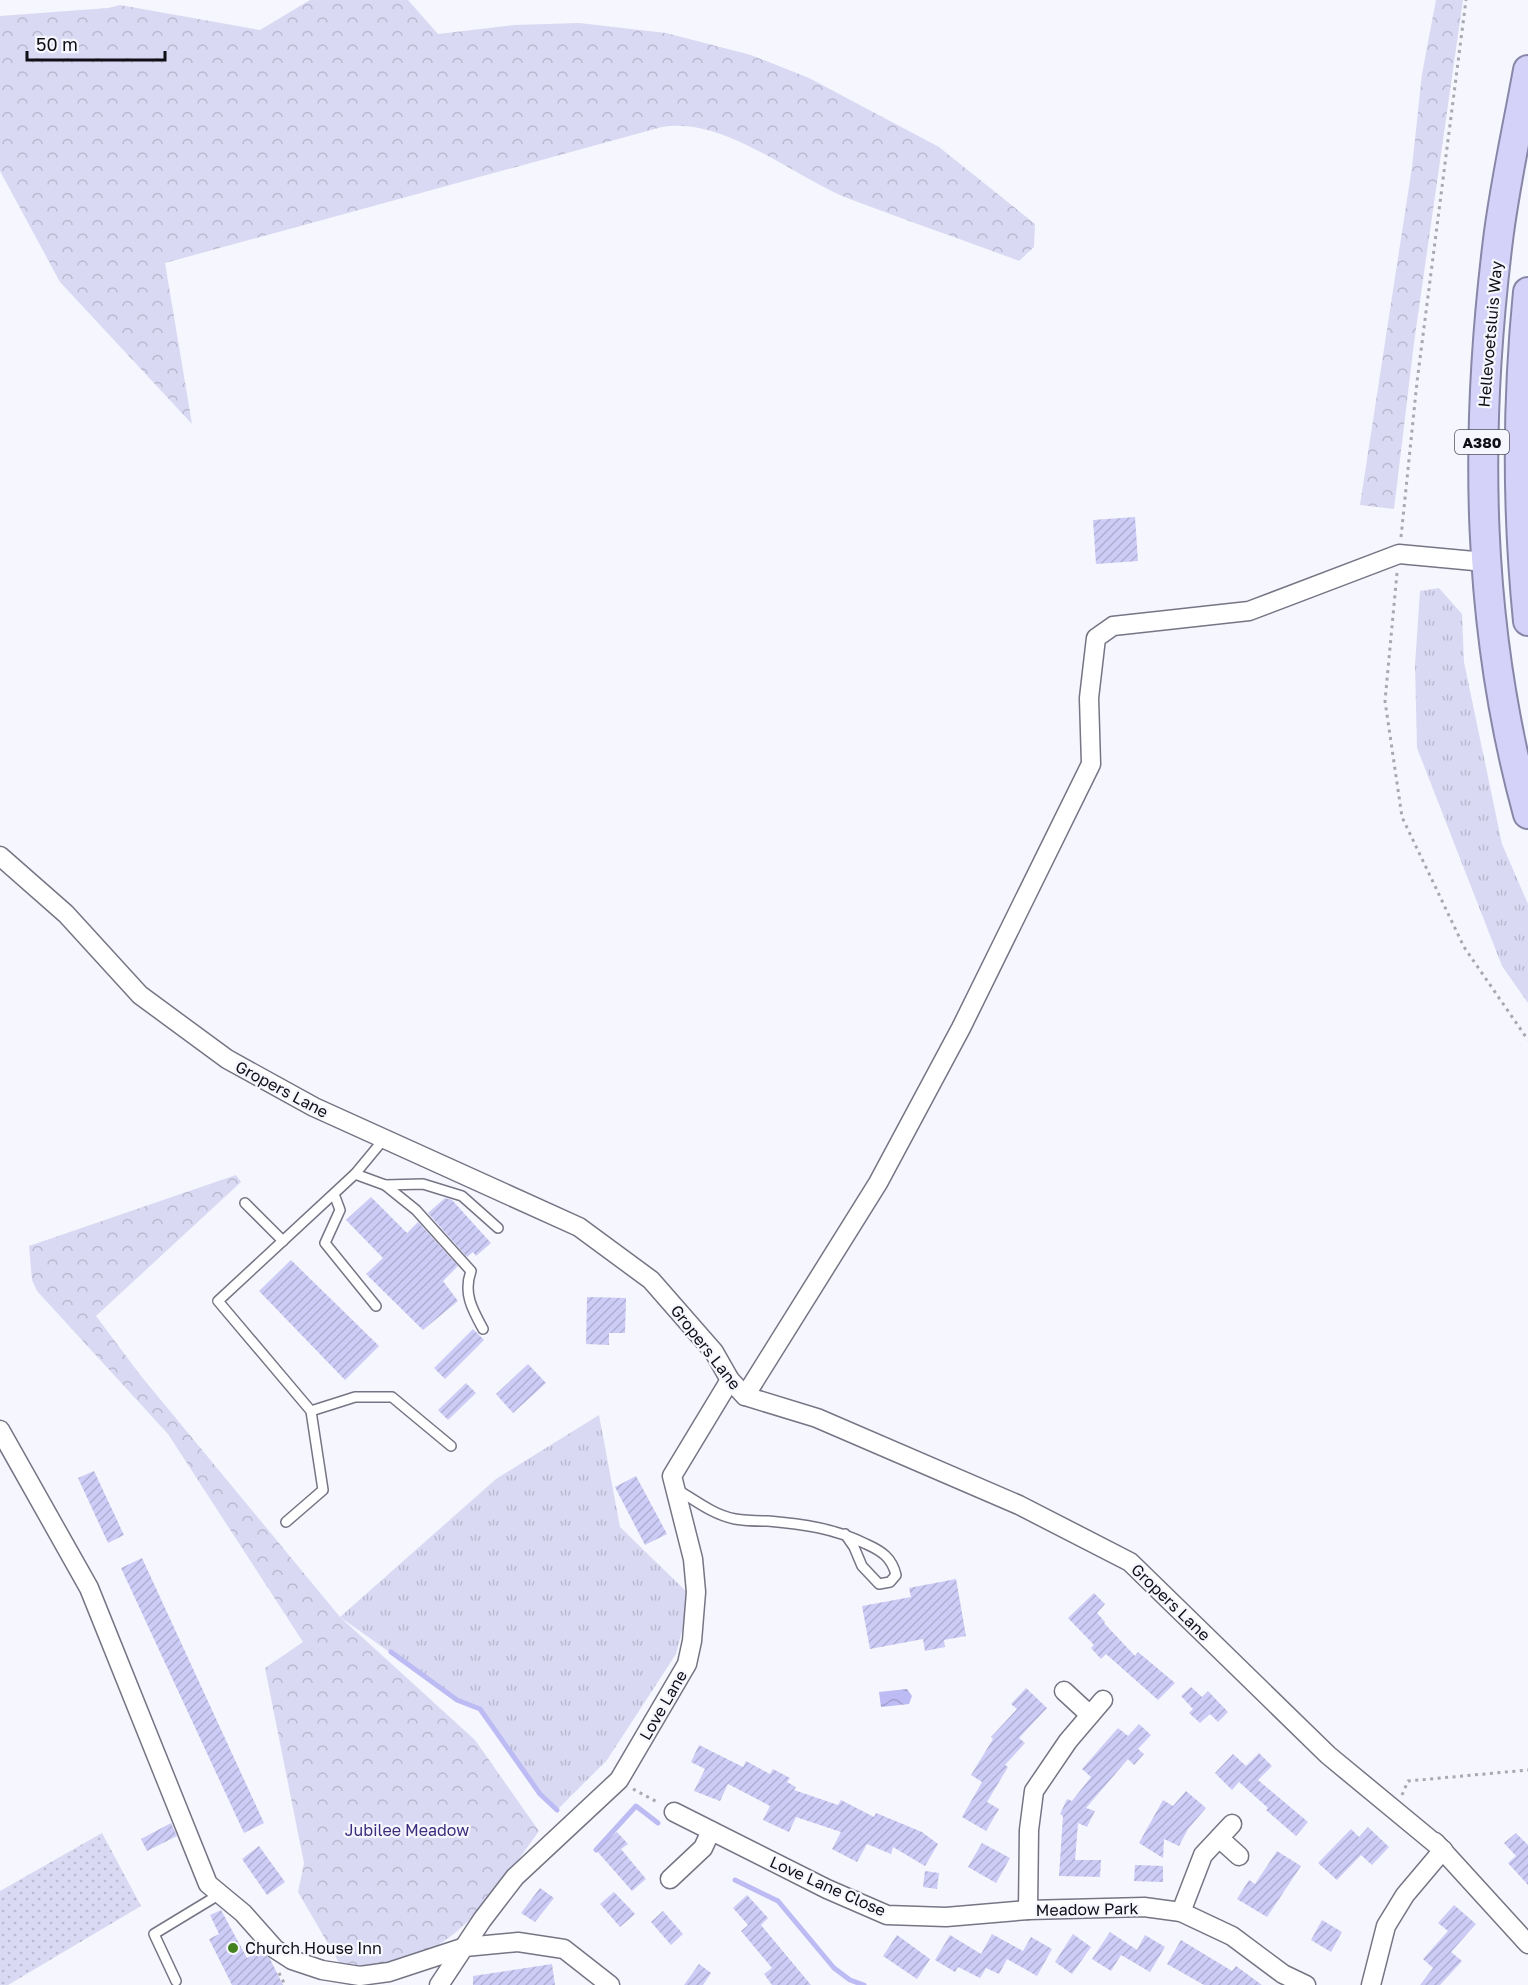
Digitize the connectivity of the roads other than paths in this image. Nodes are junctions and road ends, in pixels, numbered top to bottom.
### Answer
1 (1528, 70) edge
2 (1528, 292) edge
3 (1485, 562) junction
4 (1528, 621) edge
5 (1528, 814) edge
6 (0, 856) edge
7 (384, 1139) junction
8 (355, 1174) junction
9 (385, 1185) junction
10 (334, 1194) junction
11 (245, 1203) dead end
12 (498, 1227) dead end
13 (283, 1241) junction
14 (376, 1306) dead end
15 (483, 1329) dead end
16 (730, 1380) junction
17 (745, 1396) junction
18 (311, 1411) junction
19 (0, 1430) edge
20 (451, 1446) dead end
21 (676, 1488) junction
22 (286, 1522) dead end
23 (845, 1534) junction
24 (1065, 1691) dead end
25 (1103, 1700) dead end
26 (1090, 1715) junction
27 (1397, 1809) road end
28 (674, 1812) road end
29 (1232, 1824) dead end
30 (711, 1831) junction
31 (1219, 1838) junction
32 (1443, 1850) junction
33 (1239, 1856) dead end
34 (670, 1879) dead end
35 (221, 1893) junction
36 (1028, 1910) junction
37 (1181, 1912) junction
38 (1521, 1923) edge
39 (1528, 1944) edge
40 (465, 1947) junction
41 (322, 1970) junction
42 (176, 1981) dead end
43 (334, 1985) edge
44 (440, 1985) edge
45 (610, 1985) edge
46 (1306, 1985) edge
47 (1371, 1985) edge

1 - 3 highway, Hellevoetsluis Way / A380
2 - 4 highway, Hellevoetsluis Way / A380
3 - 5 highway, Hellevoetsluis Way / A380
3 - 17 street
6 - 7 street, Gropers Lane
7 - 8 lane
7 - 16 street, Gropers Lane
8 - 9 lane
8 - 10 lane
9 - 12 lane
9 - 15 lane
10 - 13 lane
10 - 14 lane
11 - 13 lane
13 - 18 lane
16 - 17 street, Gropers Lane
16 - 21 street, Love Lane
17 - 32 street, Gropers Lane
18 - 20 lane
18 - 22 lane
19 - 35 street
21 - 23 lane
21 - 40 street, Love Lane
23 - 23 lane
24 - 26 street
25 - 26 street, Meadow Park
26 - 36 street, Meadow Park
27 - 32 street
28 - 30 street, Love Lane Close
29 - 31 street
30 - 34 street
30 - 36 street, Love Lane Close
31 - 33 street
31 - 37 street
32 - 38 street
32 - 47 street
35 - 41 street
35 - 42 lane
36 - 37 street, Meadow Park
37 - 46 street, Meadow Park
38 - 39 street
40 - 41 street
40 - 44 street, Love Lane
40 - 45 street
41 - 43 street

